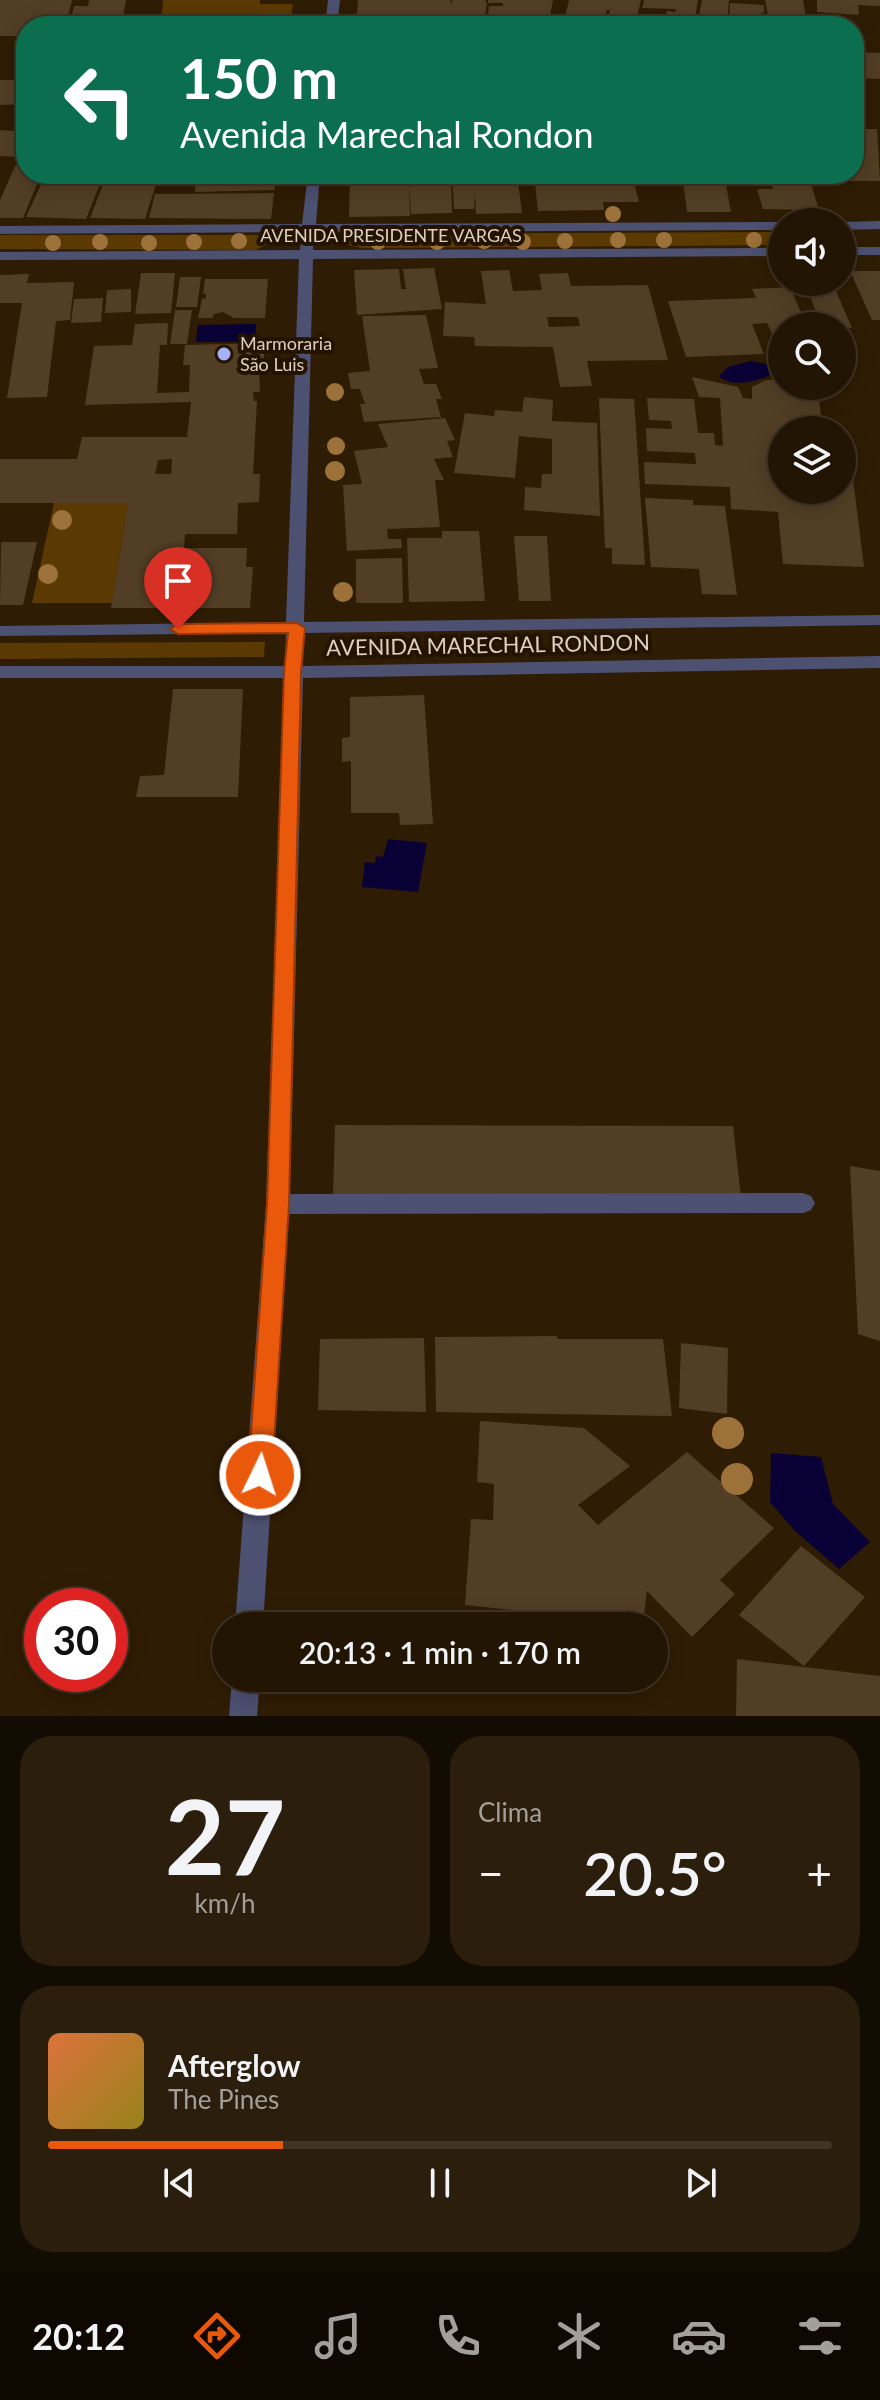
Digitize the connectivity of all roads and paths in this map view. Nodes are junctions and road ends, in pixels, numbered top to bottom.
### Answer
1 (313, 184) edge
2 (880, 225) edge
3 (768, 226) edge
4 (856, 226) edge
5 (307, 229) junction
6 (0, 230) edge
7 (856, 251) edge
8 (880, 251) edge
9 (768, 252) edge
10 (306, 255) junction
11 (0, 256) edge
12 (880, 620) edge
13 (297, 628) junction
14 (0, 631) edge
15 (880, 662) edge
16 (0, 672) edge
17 (292, 672) junction
18 (803, 1203) dead end
19 (278, 1204) junction
20 (250, 1612) edge
21 (245, 1692) edge
22 (243, 1716) edge

1 - 5 street
2 - 4 street
3 - 5 street, AVENIDA PRESIDENTE VARGAS
5 - 6 street, AVENIDA PRESIDENTE VARGAS
5 - 10 street
7 - 8 street
9 - 10 street, AVENIDA PRESIDENTE VARGAS
10 - 11 street, AVENIDA PRESIDENTE VARGAS
10 - 13 street
12 - 13 street, AVENIDA MARECHAL RONDON
13 - 14 street, AVENIDA MARECHAL RONDON
13 - 17 street
15 - 17 street, AVENIDA MARECHAL RONDON
16 - 17 street, AVENIDA MARECHAL RONDON
17 - 19 street
18 - 19 street
19 - 20 street
21 - 22 street

